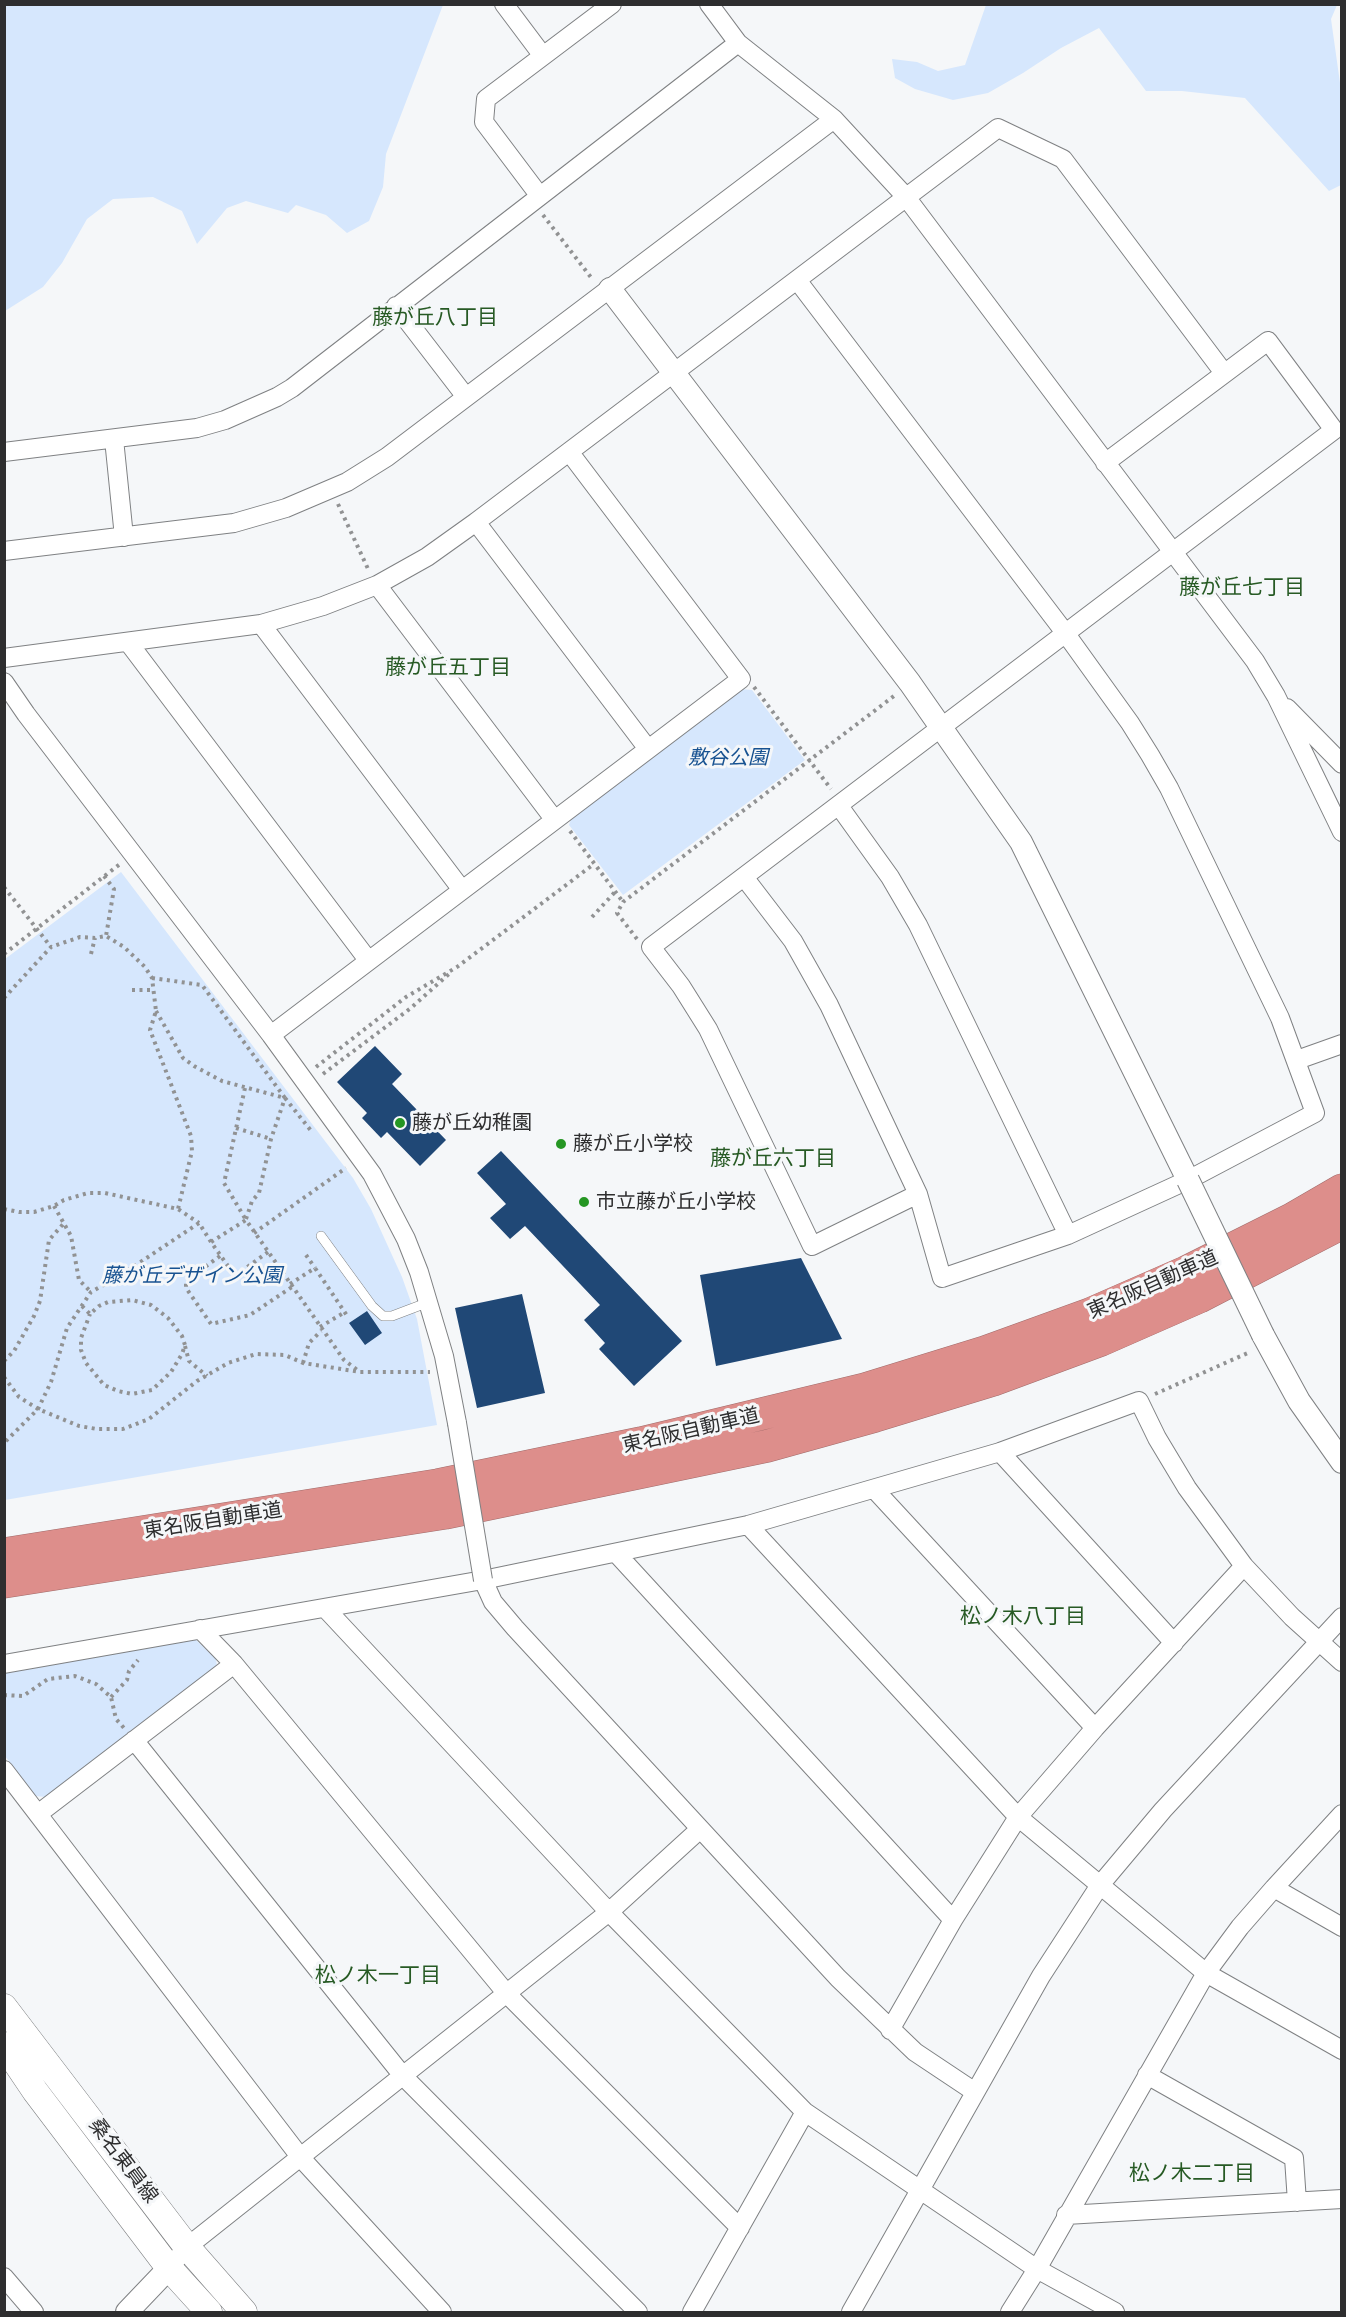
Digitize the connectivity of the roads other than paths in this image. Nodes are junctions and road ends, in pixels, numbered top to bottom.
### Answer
1 (504, 4) edge
2 (612, 4) edge
3 (709, 4) edge
4 (738, 43) junction
5 (543, 56) junction
6 (834, 119) junction
7 (536, 197) junction
8 (906, 197) junction
9 (797, 280) junction
10 (603, 286) junction
11 (396, 306) junction
12 (675, 372) junction
13 (1224, 373) junction
14 (466, 397) junction
15 (114, 439) junction
16 (4, 452) edge
17 (570, 453) junction
18 (1105, 463) junction
19 (476, 522) junction
20 (124, 537) junction
21 (4, 551) edge
22 (1174, 552) junction
23 (377, 585) junction
24 (261, 624) junction
25 (1066, 634) junction
26 (128, 642) junction
27 (4, 658) edge
28 (4, 682) edge
29 (1276, 696) junction
30 (942, 727) junction
31 (648, 749) junction
32 (1341, 764) edge
33 (840, 805) junction
34 (556, 817) junction
35 (1341, 832) edge
36 (744, 877) junction
37 (462, 890) junction
38 (368, 960) junction
39 (271, 1035) junction
40 (1341, 1044) edge
41 (1297, 1060) junction
42 (1188, 1180) junction
43 (1341, 1190) edge
44 (918, 1194) junction
45 (1341, 1223) edge
46 (1068, 1235) junction
47 (321, 1236) dead end
48 (429, 1302) junction
49 (1000, 1452) junction
50 (1341, 1462) edge
51 (875, 1490) junction
52 (748, 1525) junction
53 (616, 1553) junction
54 (4, 1554) edge
55 (1244, 1566) junction
56 (483, 1580) junction
57 (4, 1582) edge
58 (325, 1608) junction
59 (1341, 1617) edge
60 (200, 1629) junction
61 (1318, 1642) junction
62 (1174, 1643) junction
63 (1341, 1662) edge
64 (4, 1664) edge
65 (234, 1664) junction
66 (1095, 1728) junction
67 (134, 1740) junction
68 (4, 1770) edge
69 (38, 1814) junction
70 (1341, 1814) edge
71 (1018, 1817) junction
72 (699, 1830) junction
73 (1100, 1885) junction
74 (1274, 1888) junction
75 (609, 1912) junction
76 (953, 1920) junction
77 (1341, 1927) edge
78 (1206, 1973) junction
79 (507, 1994) junction
80 (4, 2007) edge
81 (890, 2030) junction
82 (4, 2045) edge
83 (1341, 2050) edge
84 (1147, 2075) junction
85 (403, 2076) junction
86 (975, 2092) junction
87 (805, 2112) junction
88 (301, 2158) junction
89 (920, 2190) junction
90 (1341, 2199) edge
91 (1297, 2202) junction
92 (1066, 2215) junction
93 (740, 2228) junction
94 (188, 2247) junction
95 (169, 2268) junction
96 (1037, 2269) junction
97 (4, 2277) edge
98 (34, 2313) edge
99 (127, 2313) edge
100 (209, 2313) edge
101 (244, 2313) edge
102 (442, 2313) edge
103 (638, 2313) edge
104 (692, 2313) edge
105 (851, 2313) edge
106 (1010, 2313) edge
107 (1115, 2313) edge

1 - 5 street
2 - 5 street
3 - 4 street
4 - 6 street
4 - 7 street
5 - 7 street
6 - 8 street
6 - 10 street
7 - 11 street
8 - 9 street
8 - 13 street
8 - 18 street
9 - 12 street
9 - 25 street
10 - 12 street
10 - 14 street
11 - 14 street
11 - 15 street
12 - 17 street
12 - 30 street
13 - 18 street
13 - 22 street
14 - 20 street
15 - 16 street
15 - 20 street
17 - 19 street
17 - 31 street
18 - 22 street
19 - 23 street
19 - 31 street
20 - 21 street
22 - 25 street
22 - 29 street
23 - 24 street
23 - 34 street
24 - 26 street
24 - 37 street
25 - 30 street
25 - 41 street
26 - 27 street
26 - 38 street
28 - 39 street
29 - 32 street
29 - 35 street
30 - 33 street
30 - 42 street
31 - 34 street
33 - 36 street
33 - 46 street
34 - 37 street
36 - 44 street
36 - 44 street
37 - 38 street
38 - 39 street
39 - 48 street
40 - 41 street
41 - 42 street
42 - 46 street
42 - 50 street, bridge
43 - 54 highway, 東名阪自動車道
44 - 46 street
45 - 57 highway, 東名阪自動車道
47 - 48 lane
48 - 56 street, bridge
49 - 51 street
49 - 55 street
49 - 62 street
51 - 52 street
51 - 66 street
52 - 53 street
52 - 71 street
53 - 56 street
53 - 76 street
55 - 61 street
55 - 62 street
56 - 58 street
56 - 72 street
58 - 60 street
58 - 75 street
59 - 61 street
60 - 64 street
60 - 65 street
61 - 63 street
61 - 73 street
62 - 66 street
65 - 67 street
65 - 79 street
66 - 71 street
67 - 69 street
67 - 85 street
68 - 69 street
69 - 88 street
70 - 74 street
71 - 73 street
71 - 76 street
72 - 75 street
72 - 81 street
73 - 78 street
73 - 86 street
74 - 77 street
74 - 78 street
75 - 79 street
75 - 87 street
76 - 81 street
78 - 83 street
78 - 84 street
79 - 85 street
79 - 93 street
80 - 94 main road, 桑名東員線
81 - 86 street
82 - 95 main road, 桑名東員線
84 - 91 street
84 - 92 street
85 - 88 street
85 - 103 street
86 - 89 street
87 - 89 street
87 - 93 street
88 - 94 street
88 - 102 street
89 - 96 street
89 - 105 street
90 - 91 street
91 - 92 street
92 - 96 street
93 - 104 street
94 - 95 street
94 - 101 main road, 桑名東員線
95 - 99 street
95 - 100 main road, 桑名東員線
96 - 106 street
96 - 107 street
97 - 98 street

